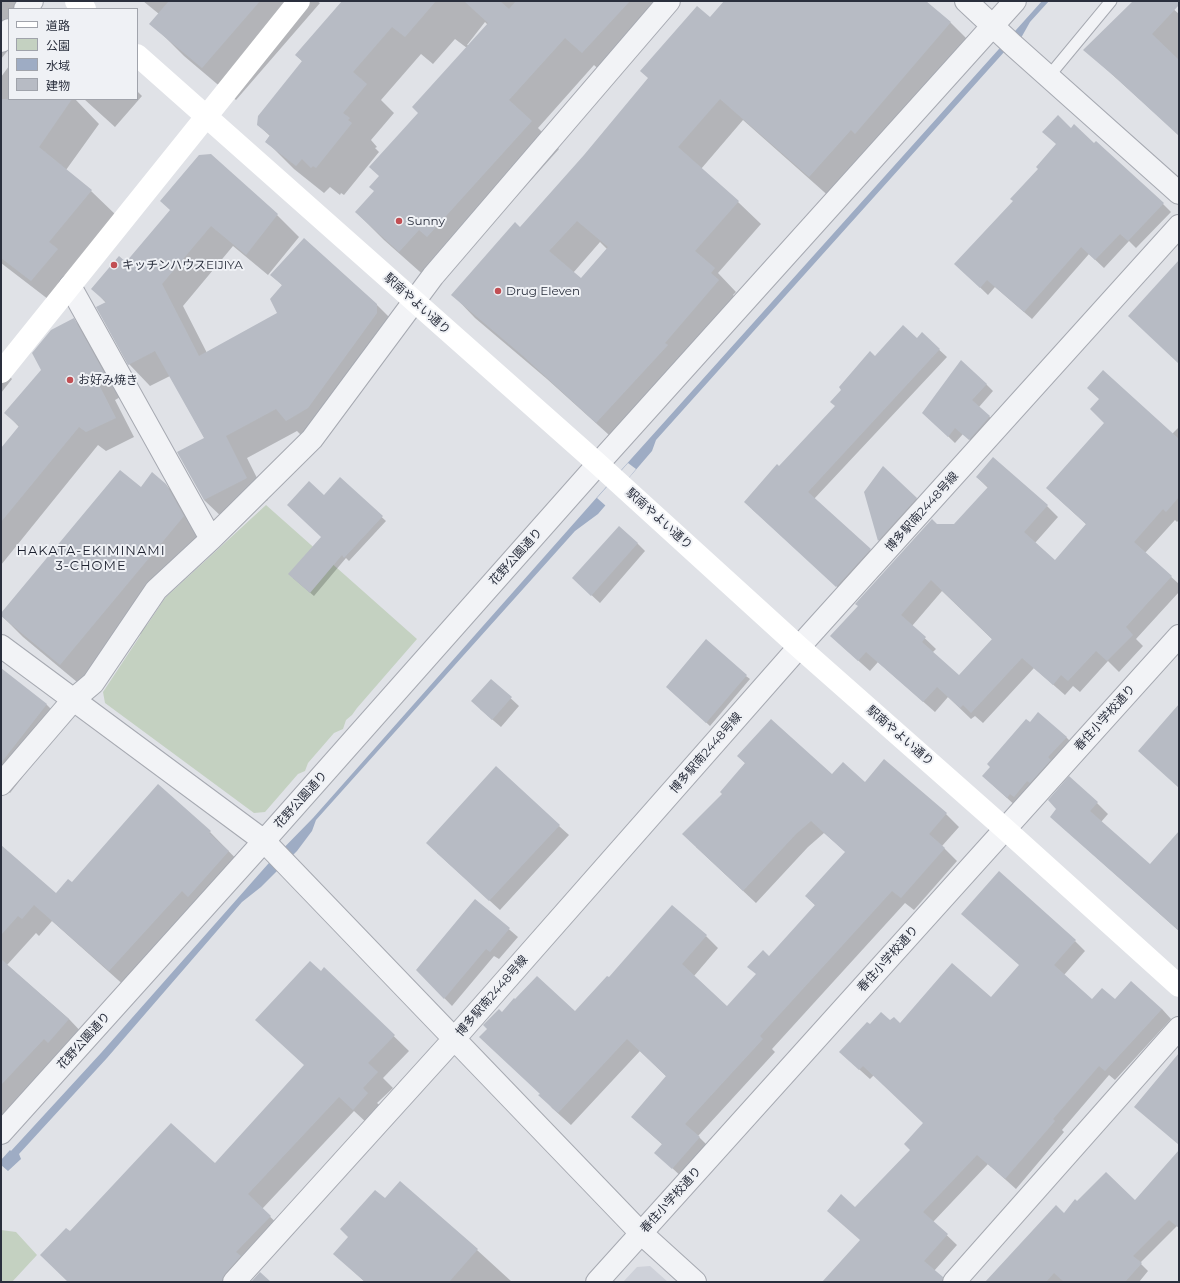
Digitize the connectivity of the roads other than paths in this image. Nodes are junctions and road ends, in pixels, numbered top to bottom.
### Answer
1 (76, 1) edge
2 (299, 1) edge
3 (669, 1) edge
4 (966, 1) edge
5 (1015, 1) edge
6 (1111, 1) edge
7 (84, 8) edge
8 (993, 26) junction
9 (8, 31) edge
10 (1, 41) edge
11 (138, 56) edge
12 (1049, 76) junction
13 (206, 116) junction
14 (1179, 193) edge
15 (1179, 226) edge
16 (70, 286) junction
17 (414, 301) junction
18 (1, 372) edge
19 (598, 464) junction
20 (211, 539) junction
21 (1179, 636) edge
22 (1, 646) edge
23 (799, 647) junction
24 (74, 699) junction
25 (1, 784) edge
26 (1005, 829) junction
27 (264, 841) junction
28 (1179, 986) edge
29 (1179, 1028) edge
30 (454, 1039) junction
31 (1, 1133) edge
32 (641, 1233) junction
33 (234, 1282) edge
34 (597, 1282) edge
35 (695, 1282) edge
36 (954, 1282) edge

1 - 7 street
2 - 13 street
3 - 17 street
4 - 8 street
5 - 8 street, 花野公園通り
6 - 12 lane
8 - 12 street
8 - 19 street, 花野公園通り
9 - 10 street
11 - 13 street, 駅南やよい通り
12 - 14 street
13 - 16 street
13 - 17 street, 駅南やよい通り
15 - 23 street, 博多駅南2448号線
16 - 18 street
16 - 20 street
17 - 19 street, 駅南やよい通り
17 - 20 street
19 - 23 street, 駅南やよい通り
19 - 27 street, 花野公園通り
20 - 24 street
21 - 26 street, 春住小学校通り
22 - 24 street
23 - 26 street, 駅南やよい通り
23 - 30 street, 博多駅南2448号線
24 - 25 street
24 - 27 street
26 - 28 street, 駅南やよい通り
26 - 32 street, 春住小学校通り
27 - 30 street
27 - 31 street, 花野公園通り
29 - 36 street
30 - 32 street
30 - 33 street, 博多駅南2448号線
32 - 34 street, 春住小学校通り
32 - 35 street

